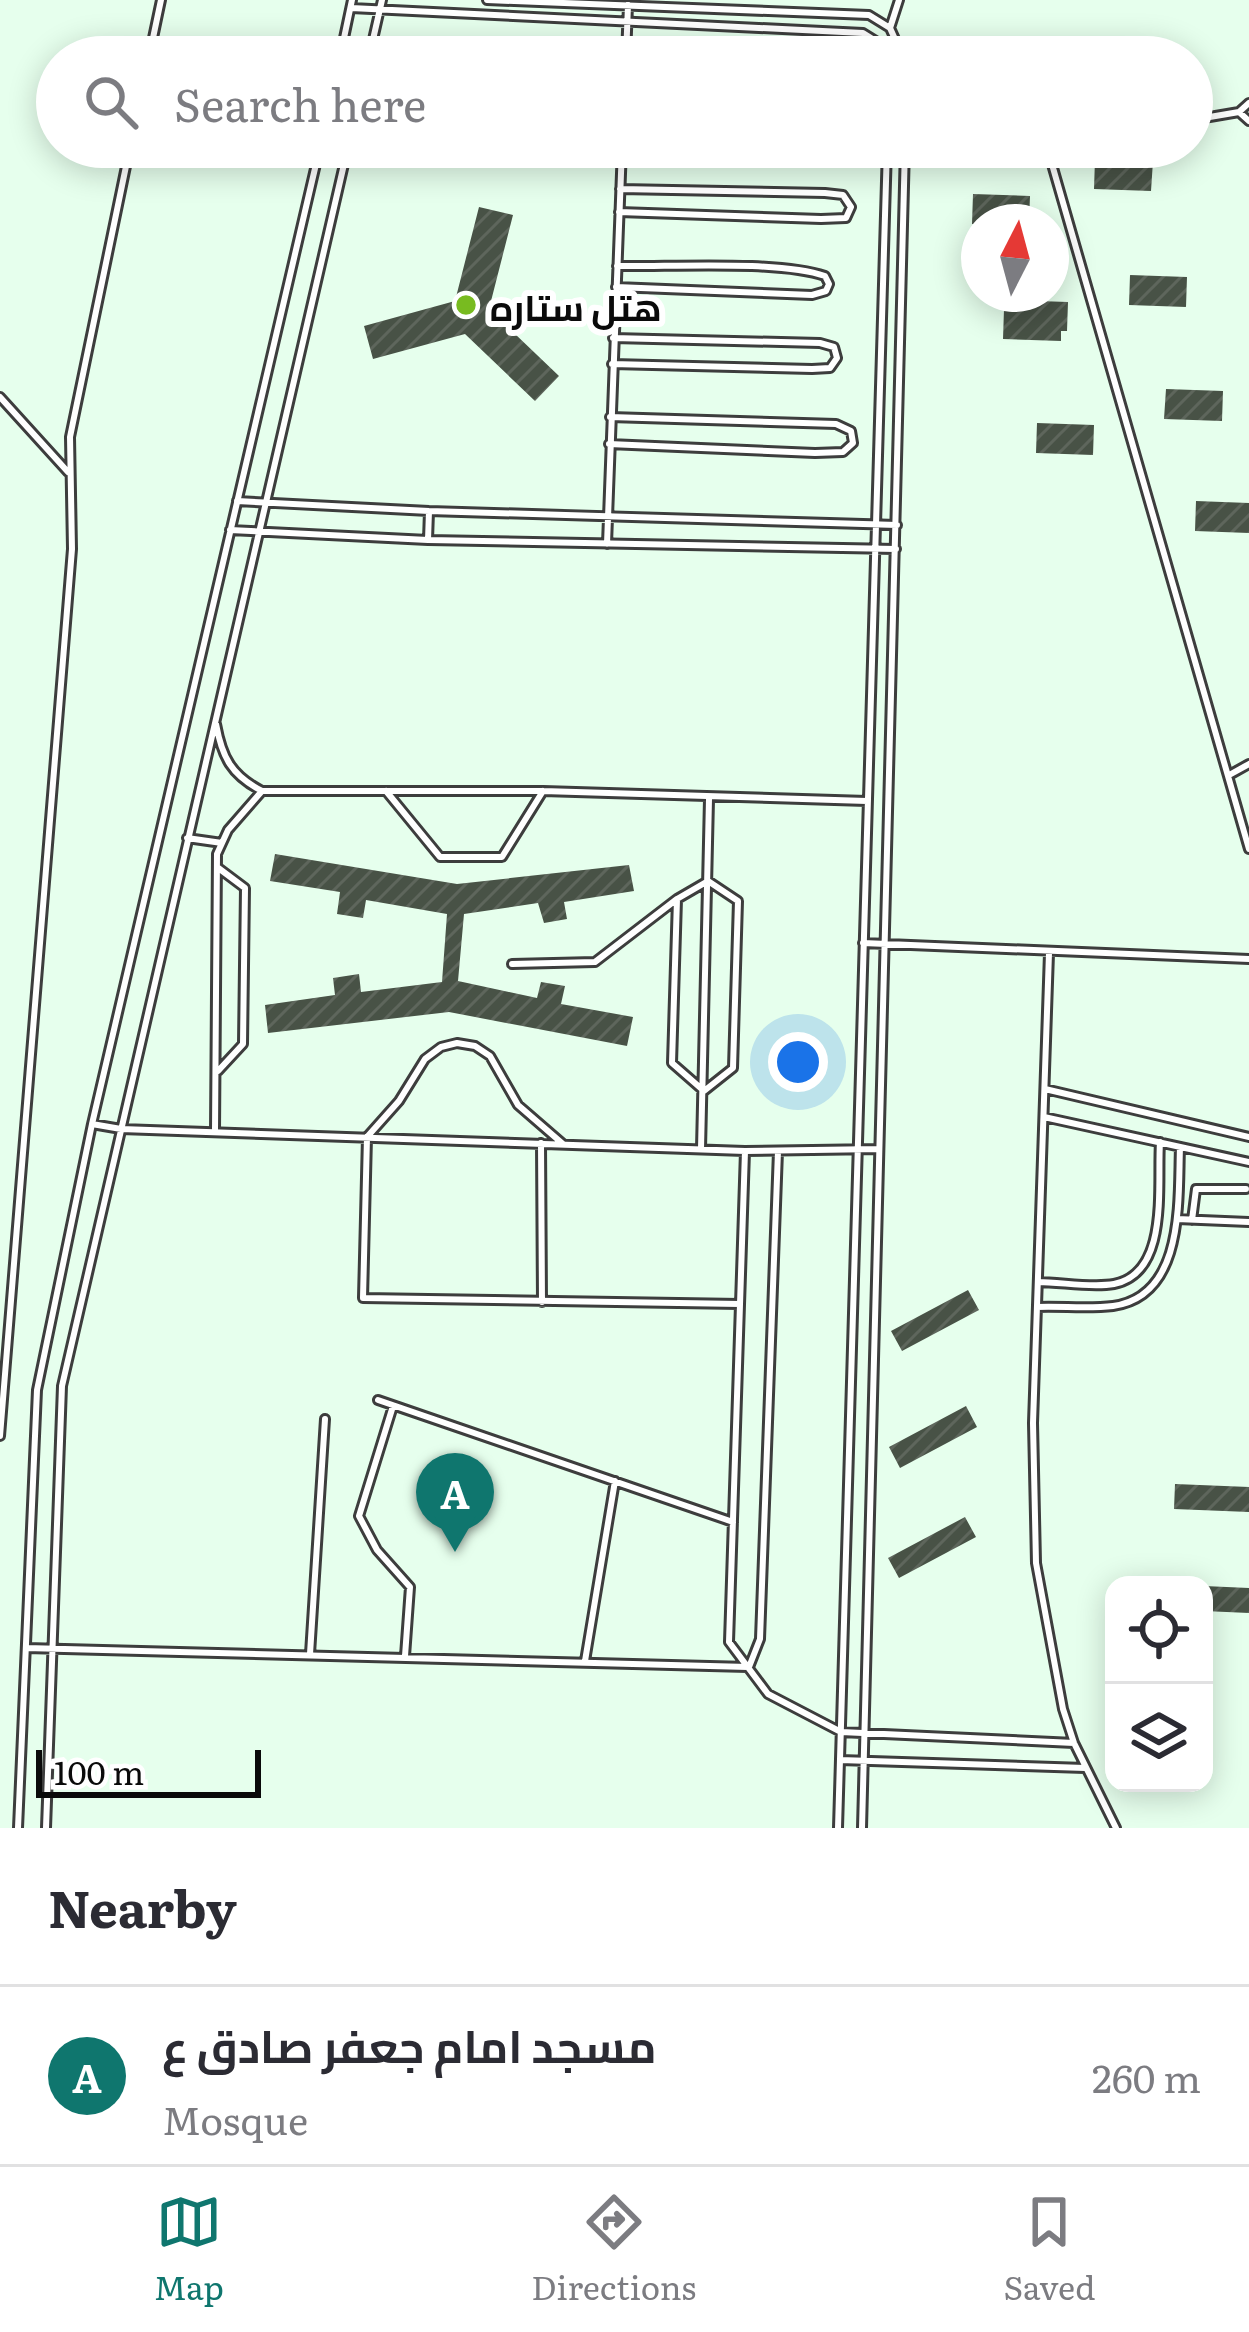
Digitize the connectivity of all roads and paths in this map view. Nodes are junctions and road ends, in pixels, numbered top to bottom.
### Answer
1 (161, 0) edge
2 (382, 0) edge
3 (487, 0) edge
4 (899, 0) edge
5 (558, 1) edge
6 (352, 4) edge
7 (628, 4) junction
8 (379, 11) junction
9 (628, 22) junction
10 (890, 28) junction
11 (153, 36) edge
12 (345, 36) edge
13 (373, 36) edge
14 (627, 36) edge
15 (868, 36) edge
16 (893, 36) edge
17 (1249, 103) edge
18 (1239, 112) junction
19 (1213, 116) edge
20 (1249, 121) edge
21 (126, 168) edge
22 (315, 168) edge
23 (343, 168) edge
24 (621, 168) edge
25 (886, 168) edge
26 (905, 168) edge
27 (1053, 168) edge
28 (620, 189) junction
29 (619, 212) junction
30 (616, 266) junction
31 (616, 287) junction
32 (614, 338) junction
33 (612, 364) junction
34 (0, 397) edge
35 (610, 417) junction
36 (609, 444) junction
37 (70, 475) junction
38 (237, 501) junction
39 (265, 505) junction
40 (429, 511) junction
41 (606, 517) junction
42 (875, 524) junction
43 (897, 524) junction
44 (230, 530) junction
45 (258, 534) junction
46 (428, 539) junction
47 (607, 544) junction
48 (875, 548) junction
49 (896, 549) junction
50 (215, 720) junction
51 (1249, 764) edge
52 (1230, 774) junction
53 (385, 789) junction
54 (262, 791) junction
55 (543, 791) junction
56 (709, 799) junction
57 (867, 801) junction
58 (187, 838) junction
59 (222, 843) junction
60 (1249, 849) edge
61 (217, 867) junction
62 (709, 881) junction
63 (677, 899) junction
64 (863, 943) junction
65 (886, 944) junction
66 (1049, 953) junction
67 (1249, 959) edge
68 (512, 964) dead end
69 (215, 1073) junction
70 (1045, 1089) junction
71 (704, 1091) junction
72 (1044, 1117) junction
73 (92, 1124) junction
74 (122, 1129) junction
75 (215, 1132) junction
76 (367, 1137) junction
77 (1249, 1137) edge
78 (1160, 1142) junction
79 (541, 1143) junction
80 (563, 1144) junction
81 (857, 1147) junction
82 (1180, 1147) junction
83 (880, 1148) junction
84 (701, 1149) junction
85 (745, 1151) junction
86 (778, 1151) junction
87 (1249, 1162) edge
88 (1246, 1189) edge
89 (1177, 1220) junction
90 (1192, 1220) junction
91 (1249, 1222) edge
92 (1038, 1282) junction
93 (542, 1302) junction
94 (740, 1304) junction
95 (1037, 1306) junction
96 (378, 1400) dead end
97 (393, 1406) junction
98 (326, 1419) dead end
99 (0, 1436) edge
100 (614, 1481) junction
101 (733, 1522) junction
102 (26, 1648) junction
103 (52, 1649) junction
104 (310, 1654) junction
105 (405, 1657) junction
106 (584, 1662) junction
107 (748, 1667) junction
108 (841, 1732) junction
109 (864, 1734) junction
110 (1074, 1743) junction
111 (840, 1760) junction
112 (863, 1761) junction
113 (1085, 1768) junction
114 (18, 1828) edge
115 (46, 1828) edge
116 (838, 1828) edge
117 (862, 1828) edge
118 (1116, 1828) edge

1 - 11 lane
2 - 8 lane
3 - 5 lane
4 - 10 lane
5 - 7 lane
6 - 8 lane
6 - 12 lane
7 - 9 lane
7 - 10 lane
8 - 9 lane
8 - 13 lane
9 - 14 lane
9 - 15 lane
10 - 16 lane
17 - 18 lane
18 - 19 lane
18 - 20 lane
21 - 37 lane
22 - 38 lane
23 - 39 lane
24 - 28 lane
25 - 42 lane
26 - 43 lane
27 - 52 lane
28 - 29 lane
28 - 29 lane
29 - 30 lane
30 - 31 lane
30 - 31 lane
31 - 32 lane
32 - 33 lane
32 - 33 lane
33 - 35 lane
34 - 37 lane
35 - 36 lane
35 - 36 lane
36 - 41 lane
37 - 99 lane
38 - 39 lane
38 - 44 lane
39 - 40 lane
39 - 45 lane
40 - 41 lane
40 - 46 lane
41 - 42 lane
41 - 47 lane
42 - 43 lane
42 - 48 lane
43 - 49 lane
44 - 45 lane
44 - 73 lane
45 - 46 lane
45 - 50 lane
46 - 47 lane
47 - 48 lane
48 - 49 lane
48 - 57 lane
49 - 65 lane
50 - 54 lane
50 - 58 lane
51 - 52 lane
52 - 60 lane
53 - 54 lane
53 - 55 lane
53 - 55 lane
54 - 59 lane
55 - 56 lane
56 - 57 lane
56 - 62 lane
57 - 64 lane
58 - 59 lane
58 - 74 lane
59 - 61 lane
61 - 69 lane
61 - 69 lane
62 - 63 lane
62 - 71 lane
62 - 71 lane
63 - 68 lane
63 - 71 lane
64 - 65 lane
64 - 81 lane
65 - 66 lane
65 - 83 lane
66 - 67 lane
66 - 70 lane
69 - 75 lane
70 - 72 lane
70 - 77 lane
71 - 84 lane
72 - 78 lane
72 - 92 lane
73 - 74 lane
73 - 102 lane
74 - 75 lane
74 - 103 lane
75 - 76 lane
76 - 79 lane
76 - 80 lane
76 - 93 lane
78 - 82 lane
78 - 92 lane
79 - 80 lane
79 - 93 lane
80 - 84 lane
81 - 83 lane
81 - 86 lane
81 - 108 lane
82 - 87 lane
82 - 89 lane
83 - 109 lane
84 - 85 lane
85 - 86 lane
85 - 94 lane
86 - 107 lane
88 - 90 lane
89 - 90 lane
89 - 95 lane
90 - 91 lane
92 - 95 lane
93 - 94 lane
94 - 101 lane
95 - 110 lane
96 - 97 lane
97 - 100 lane
97 - 105 lane
98 - 104 lane
100 - 101 lane
100 - 106 lane
101 - 107 lane
102 - 103 lane
102 - 114 lane
103 - 104 lane
103 - 115 lane
104 - 105 lane
105 - 106 lane
106 - 107 lane
107 - 108 lane
108 - 109 lane
108 - 111 lane
109 - 110 lane
109 - 112 lane
110 - 113 lane
111 - 112 lane
111 - 116 lane
112 - 113 lane
112 - 117 lane
113 - 118 lane

